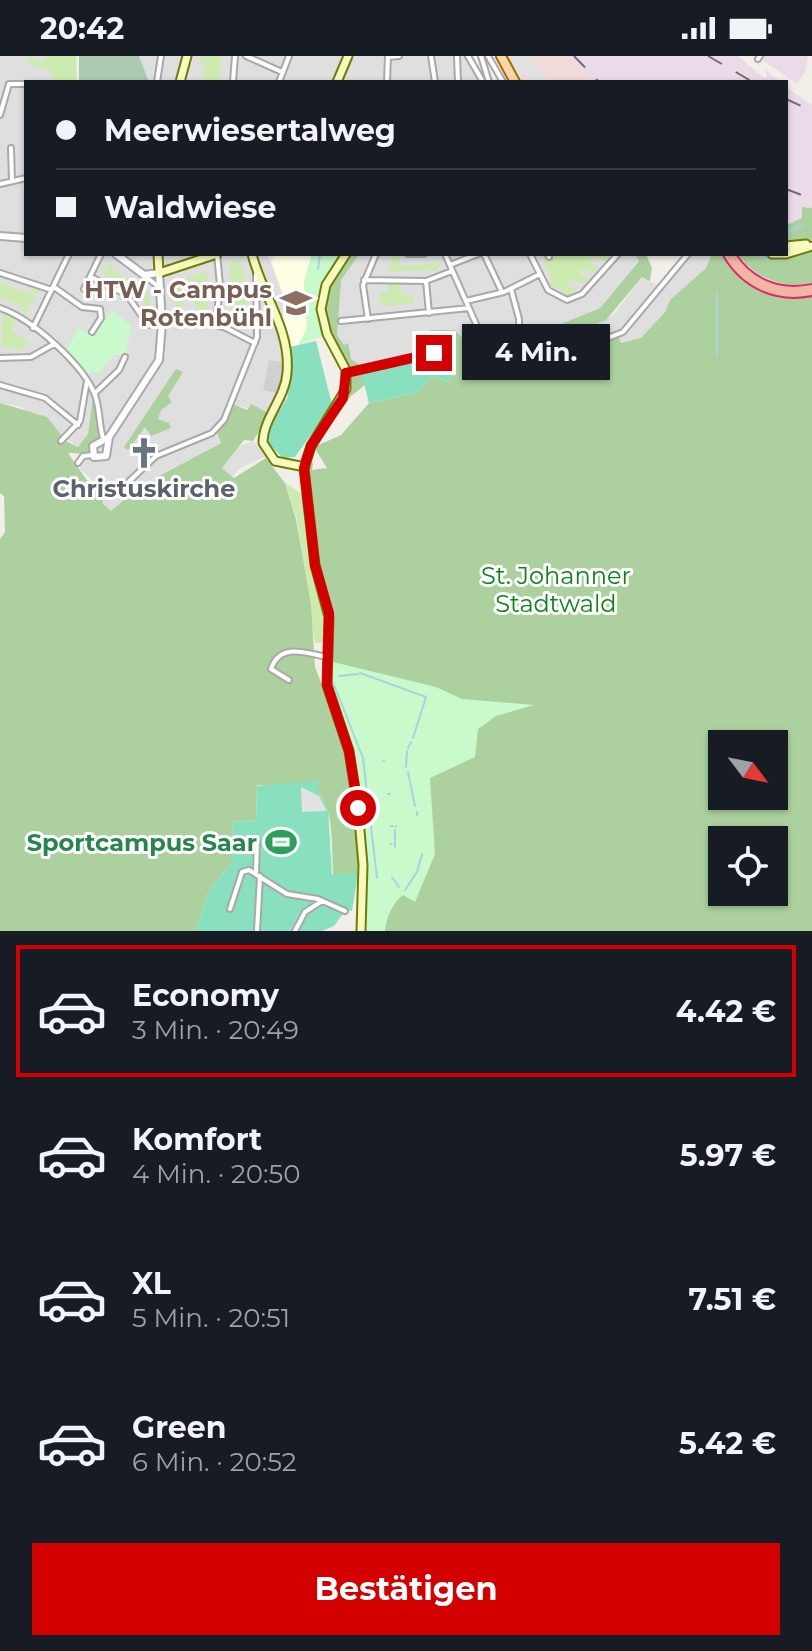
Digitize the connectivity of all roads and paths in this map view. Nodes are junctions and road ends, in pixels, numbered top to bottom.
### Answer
1 (161, 56) edge
2 (187, 56) edge
3 (235, 56) edge
4 (246, 56) edge
5 (289, 56) edge
6 (348, 56) edge
7 (399, 56) edge
8 (431, 56) edge
9 (457, 56) edge
10 (468, 56) edge
11 (481, 56) edge
12 (488, 56) edge
13 (498, 56) edge
14 (388, 57) edge
15 (282, 72) junction
16 (157, 80) edge
17 (181, 80) edge
18 (233, 80) edge
19 (280, 80) edge
20 (338, 80) edge
21 (387, 80) edge
22 (435, 80) edge
23 (458, 80) edge
24 (482, 80) edge
25 (488, 80) edge
26 (502, 80) edge
27 (511, 80) edge
28 (24, 84) edge
29 (0, 115) edge
30 (11, 148) dead end
31 (24, 178) edge
32 (12, 181) junction
33 (0, 184) edge
34 (0, 236) edge
35 (24, 238) edge
36 (812, 244) edge
37 (788, 246) edge
38 (788, 253) edge
39 (68, 256) edge
40 (100, 256) edge
41 (119, 256) edge
42 (158, 256) edge
43 (212, 256) edge
44 (215, 256) edge
45 (253, 256) edge
46 (253, 256) edge
47 (345, 256) edge
48 (375, 256) edge
49 (446, 256) edge
50 (474, 256) edge
51 (485, 256) edge
52 (531, 256) edge
53 (616, 256) edge
54 (686, 256) edge
55 (734, 256) edge
56 (451, 268) junction
57 (0, 273) edge
58 (159, 273) junction
59 (540, 274) junction
60 (144, 275) junction
61 (91, 277) junction
62 (258, 278) junction
63 (364, 280) junction
64 (426, 281) junction
65 (812, 287) edge
66 (53, 288) junction
67 (160, 288) junction
68 (84, 289) dead end
69 (511, 289) junction
70 (502, 293) junction
71 (466, 301) junction
72 (0, 308) edge
73 (469, 308) junction
74 (429, 313) junction
75 (191, 318) dead end
76 (368, 319) junction
77 (341, 321) dead end
78 (162, 323) junction
79 (216, 324) junction
80 (33, 328) junction
81 (92, 332) dead end
82 (54, 344) junction
83 (255, 344) junction
84 (485, 351) junction
85 (434, 353) dead end
86 (125, 357) dead end
87 (0, 358) edge
88 (554, 359) dead end
89 (487, 365) dead end
90 (346, 373) junction
91 (87, 381) junction
92 (0, 385) edge
93 (95, 393) junction
94 (78, 425) junction
95 (106, 438) junction
96 (61, 441) dead end
97 (93, 455) junction
98 (78, 463) dead end
99 (305, 467) junction
100 (122, 488) dead end
101 (327, 657) junction
102 (289, 680) dead end
103 (257, 841) dead end
104 (258, 874) junction
105 (322, 901) junction
106 (230, 909) dead end
107 (345, 911) dead end
108 (257, 931) edge
109 (295, 931) edge
110 (359, 931) edge

1 - 16 street
2 - 17 main road
3 - 18 street
4 - 15 street
5 - 15 street
6 - 20 main road
7 - 14 street
8 - 22 street
9 - 23 street
10 - 24 street
11 - 25 street
12 - 26 street
13 - 27 main road
14 - 21 street
15 - 19 street
28 - 29 street
30 - 32 street
31 - 32 street
32 - 33 street
34 - 35 street
36 - 37 main road
36 - 38 main road
39 - 66 street
40 - 61 street
41 - 60 street
42 - 58 main road
43 - 58 main road
44 - 79 street
45 - 62 main road
46 - 62 main road
47 - 90 main road
48 - 63 street
49 - 56 street
50 - 56 street
51 - 70 street
52 - 59 street
53 - 59 street
54 - 88 street
55 - 65 highway
56 - 64 street
56 - 71 street
57 - 66 street
58 - 60 street
58 - 67 street
59 - 69 street
60 - 67 street
61 - 68 street
61 - 78 street
62 - 83 street
62 - 99 main road
63 - 64 street
63 - 76 street
64 - 74 street
66 - 80 street
66 - 81 street
67 - 78 street
69 - 70 street
69 - 84 street
70 - 71 street
71 - 73 street
72 - 80 street
73 - 74 street
73 - 84 street
74 - 76 street
75 - 79 street
76 - 77 street
78 - 95 street
79 - 83 street
80 - 82 street
82 - 87 street
82 - 91 street
83 - 100 street
84 - 89 street
85 - 90 street
86 - 93 street
90 - 99 main road
91 - 93 street
91 - 94 street
92 - 94 street
93 - 95 street
94 - 96 street
95 - 97 street
95 - 97 street
97 - 98 street
99 - 101 main road
101 - 102 street
101 - 110 main road
103 - 104 street
104 - 105 street
104 - 106 street
104 - 108 street
105 - 107 street
105 - 109 street

